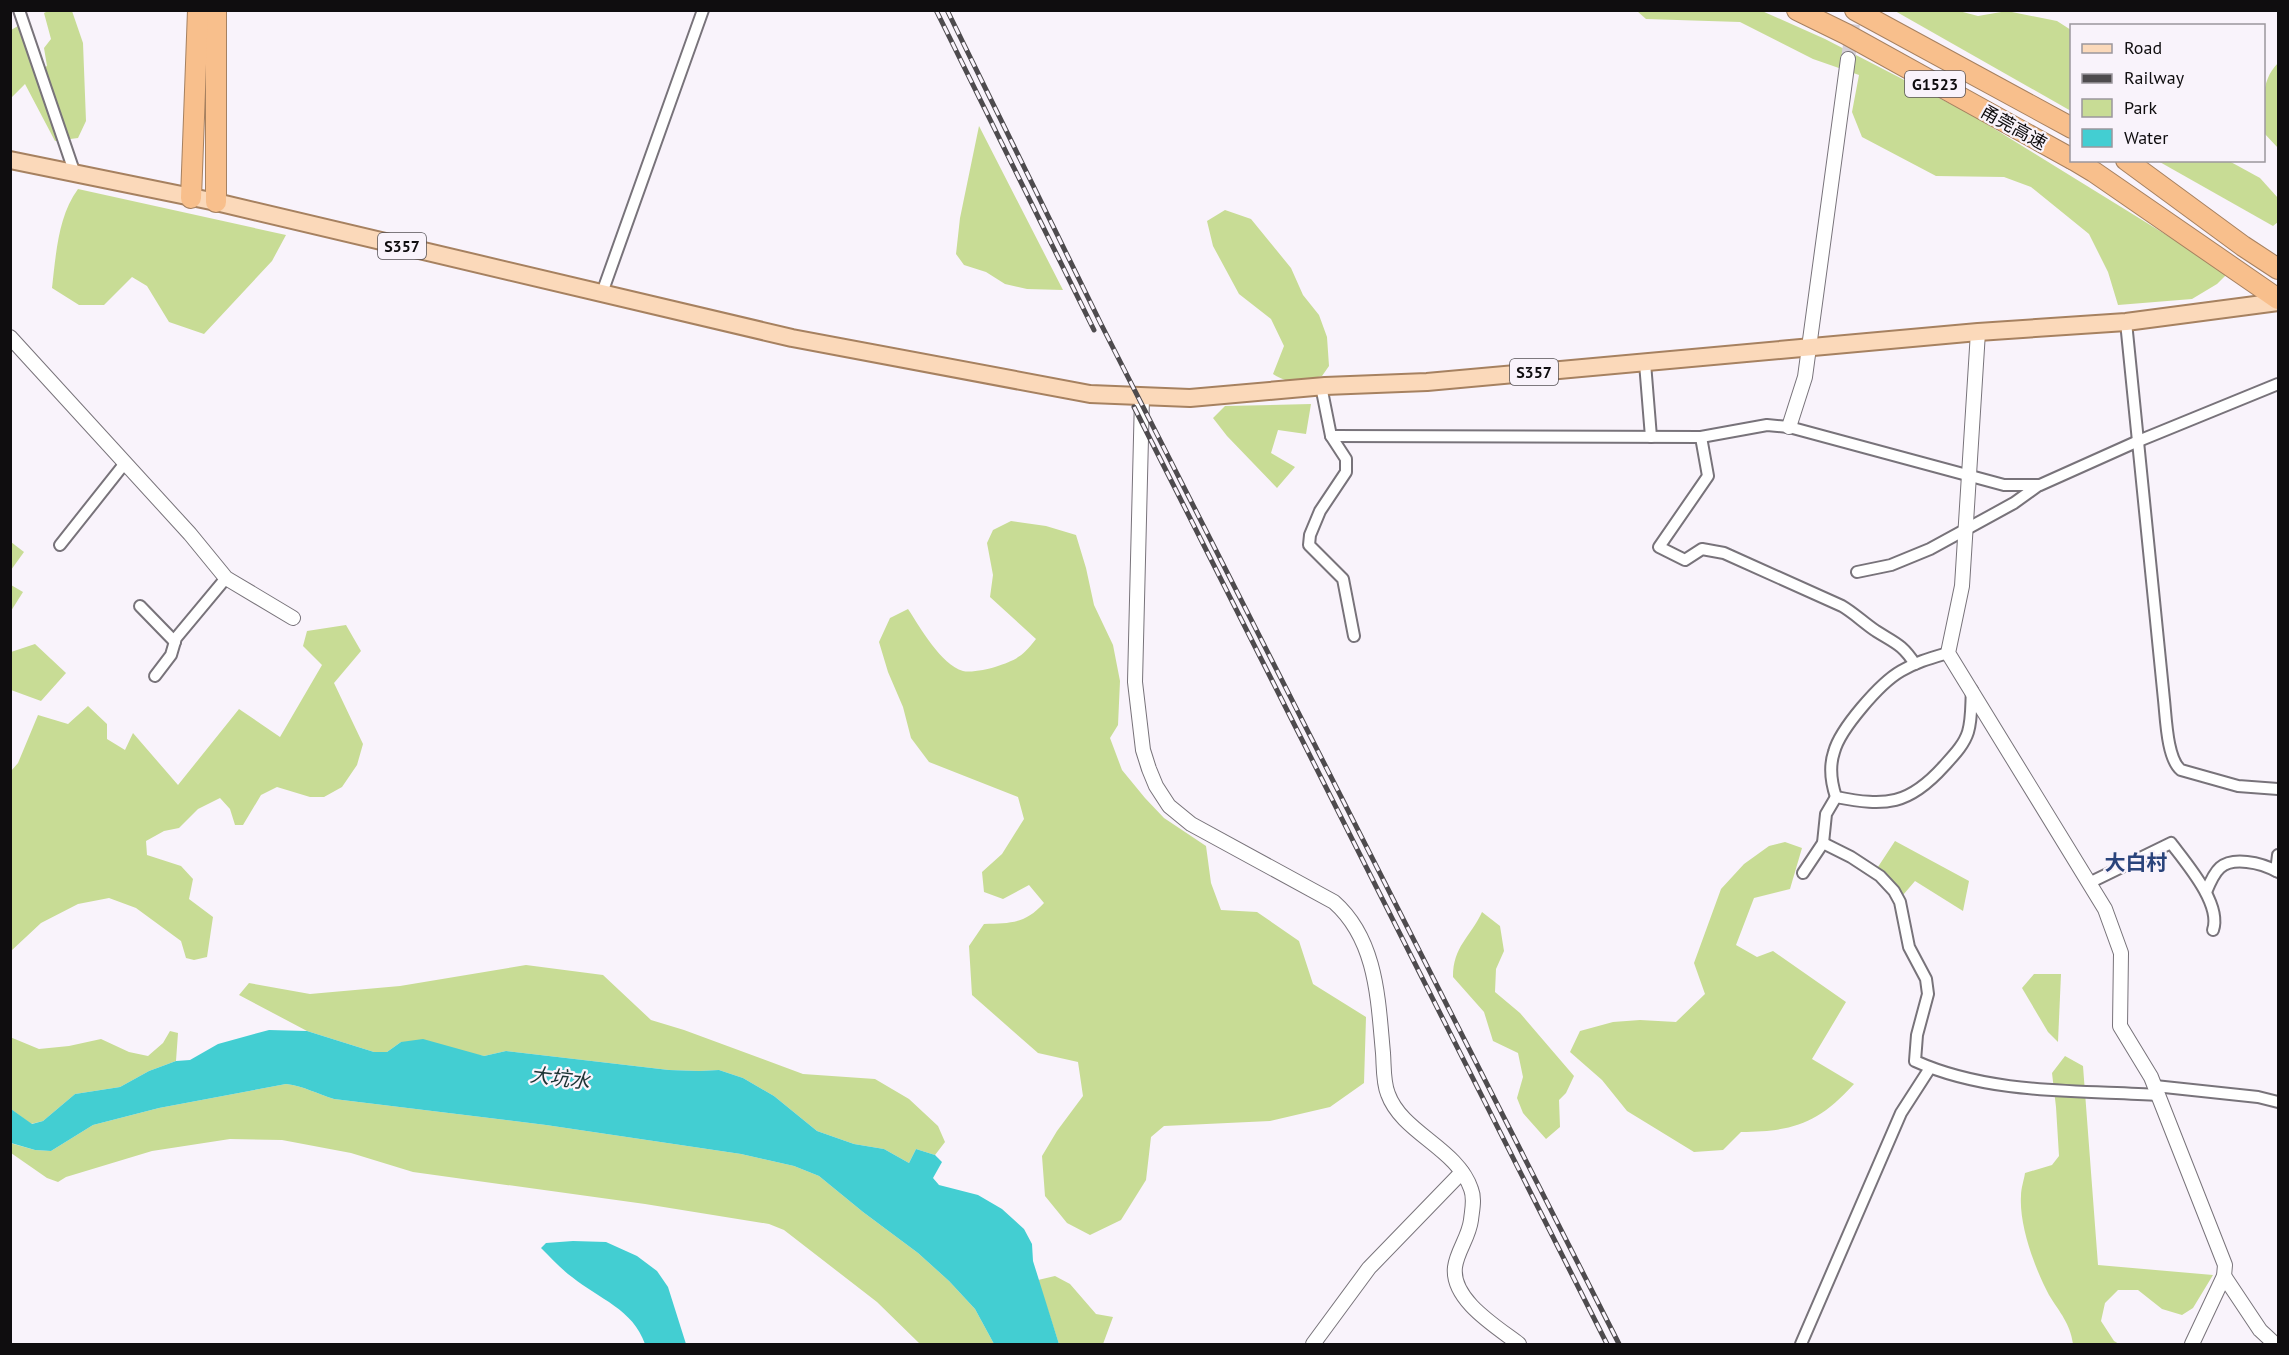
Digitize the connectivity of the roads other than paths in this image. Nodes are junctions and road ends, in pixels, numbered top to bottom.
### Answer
1 (198, 10) edge
2 (216, 10) edge
3 (704, 10) edge
4 (1797, 10) edge
5 (1856, 10) edge
6 (17, 15) edge
7 (1848, 59) tunnel mouth
8 (2070, 127) edge
9 (2070, 158) edge
10 (10, 160) edge
11 (2076, 162) edge
12 (2129, 162) edge
13 (75, 174) junction
14 (191, 198) junction
15 (216, 202) junction
16 (2278, 269) edge
17 (602, 293) junction
18 (2278, 300) edge
19 (2126, 322) junction
20 (1978, 332) junction
21 (10, 337) edge
22 (1808, 348) junction
23 (1645, 363) junction
24 (2278, 384) edge
25 (1321, 386) junction
26 (1142, 397) junction
27 (1789, 427) junction
28 (1331, 436) junction
29 (1651, 437) junction
30 (1701, 437) junction
31 (2136, 442) junction
32 (125, 463) junction
33 (1969, 475) junction
34 (2040, 485) junction
35 (1966, 528) junction
36 (60, 544) dead end
37 (1857, 572) dead end
38 (226, 578) junction
39 (140, 606) dead end
40 (293, 618) dead end
41 (1354, 636) dead end
42 (175, 642) junction
43 (1948, 653) junction
44 (1915, 664) junction
45 (155, 676) dead end
46 (1972, 690) junction
47 (2278, 789) edge
48 (1836, 797) junction
49 (1823, 843) junction
50 (2278, 855) edge
51 (2277, 872) edge
52 (1803, 873) dead end
53 (2089, 883) junction
54 (2205, 892) junction
55 (2213, 930) dead end
56 (1930, 1068) junction
57 (2157, 1090) junction
58 (2278, 1102) edge
59 (1462, 1172) junction
60 (2224, 1276) junction
61 (1313, 1344) edge
62 (1519, 1344) edge
63 (1801, 1344) edge
64 (2192, 1344) edge
65 (2276, 1344) edge

1 - 14 highway
2 - 15 highway
3 - 17 street
4 - 9 highway, 甬莞高速 / G1523
5 - 8 highway, 甬莞高速 / G1523
6 - 13 street
7 - 22 street
10 - 13 main road, S357
11 - 18 highway, 甬莞高速 / G1523
12 - 16 highway
13 - 14 main road, S357
14 - 15 main road, S357
15 - 17 main road, S357
17 - 26 main road, S357
18 - 19 main road, S357
19 - 20 main road, S357
19 - 31 street
20 - 22 main road, S357
20 - 33 street
21 - 32 street
22 - 23 main road, S357
22 - 27 street
23 - 25 main road, S357
23 - 29 street
24 - 31 street
25 - 26 main road, S357
25 - 28 street
26 - 59 street
27 - 30 street
27 - 33 street
28 - 29 street
28 - 41 street
29 - 30 street
30 - 44 street
31 - 34 street
31 - 47 street
32 - 36 street
32 - 38 street
33 - 34 street
33 - 35 street
34 - 35 street
35 - 37 street
35 - 43 street
38 - 40 street
38 - 42 street
39 - 42 street
42 - 45 street
43 - 44 street
43 - 46 street
44 - 48 street
46 - 48 street
46 - 53 street
48 - 49 street
49 - 52 street
49 - 56 street
50 - 51 street
51 - 54 street
53 - 54 street
53 - 57 street
54 - 55 street
56 - 57 street
56 - 63 street
57 - 58 street
57 - 60 street
59 - 61 street
59 - 62 street
60 - 64 street
60 - 65 street

